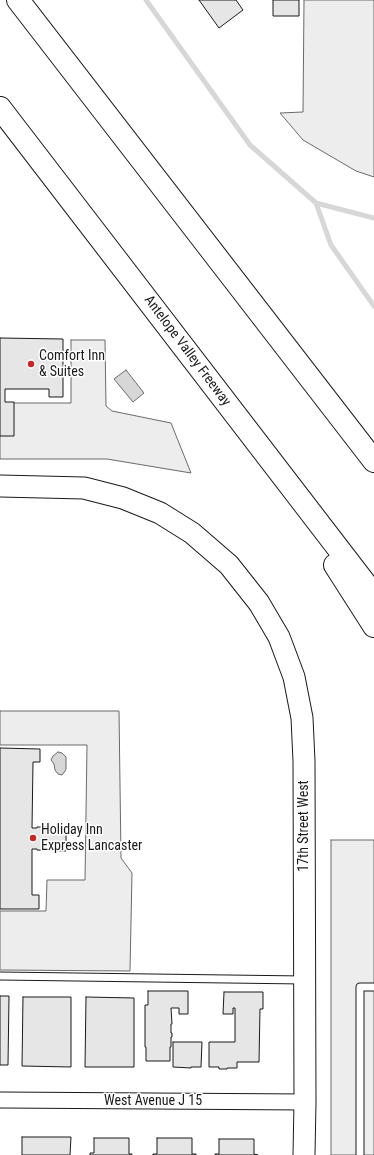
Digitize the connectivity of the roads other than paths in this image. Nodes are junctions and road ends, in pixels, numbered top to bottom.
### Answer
1 (18, 0) edge
2 (0, 108) edge
3 (374, 461) edge
4 (276, 467) junction
5 (0, 486) edge
6 (374, 595) edge
7 (374, 626) edge
8 (0, 976) edge
9 (305, 980) junction
10 (374, 987) edge
11 (0, 1100) edge
12 (305, 1102) junction
13 (304, 1155) edge
14 (360, 1155) edge

1 - 3 highway
2 - 4 highway, Antelope Valley Freeway
4 - 6 highway, Antelope Valley Freeway
4 - 7 highway
5 - 9 street, 17th Street West
8 - 9 lane
9 - 12 street, 17th Street West
10 - 14 lane
11 - 12 street, West Avenue J 15
12 - 13 street, 17th Street West

